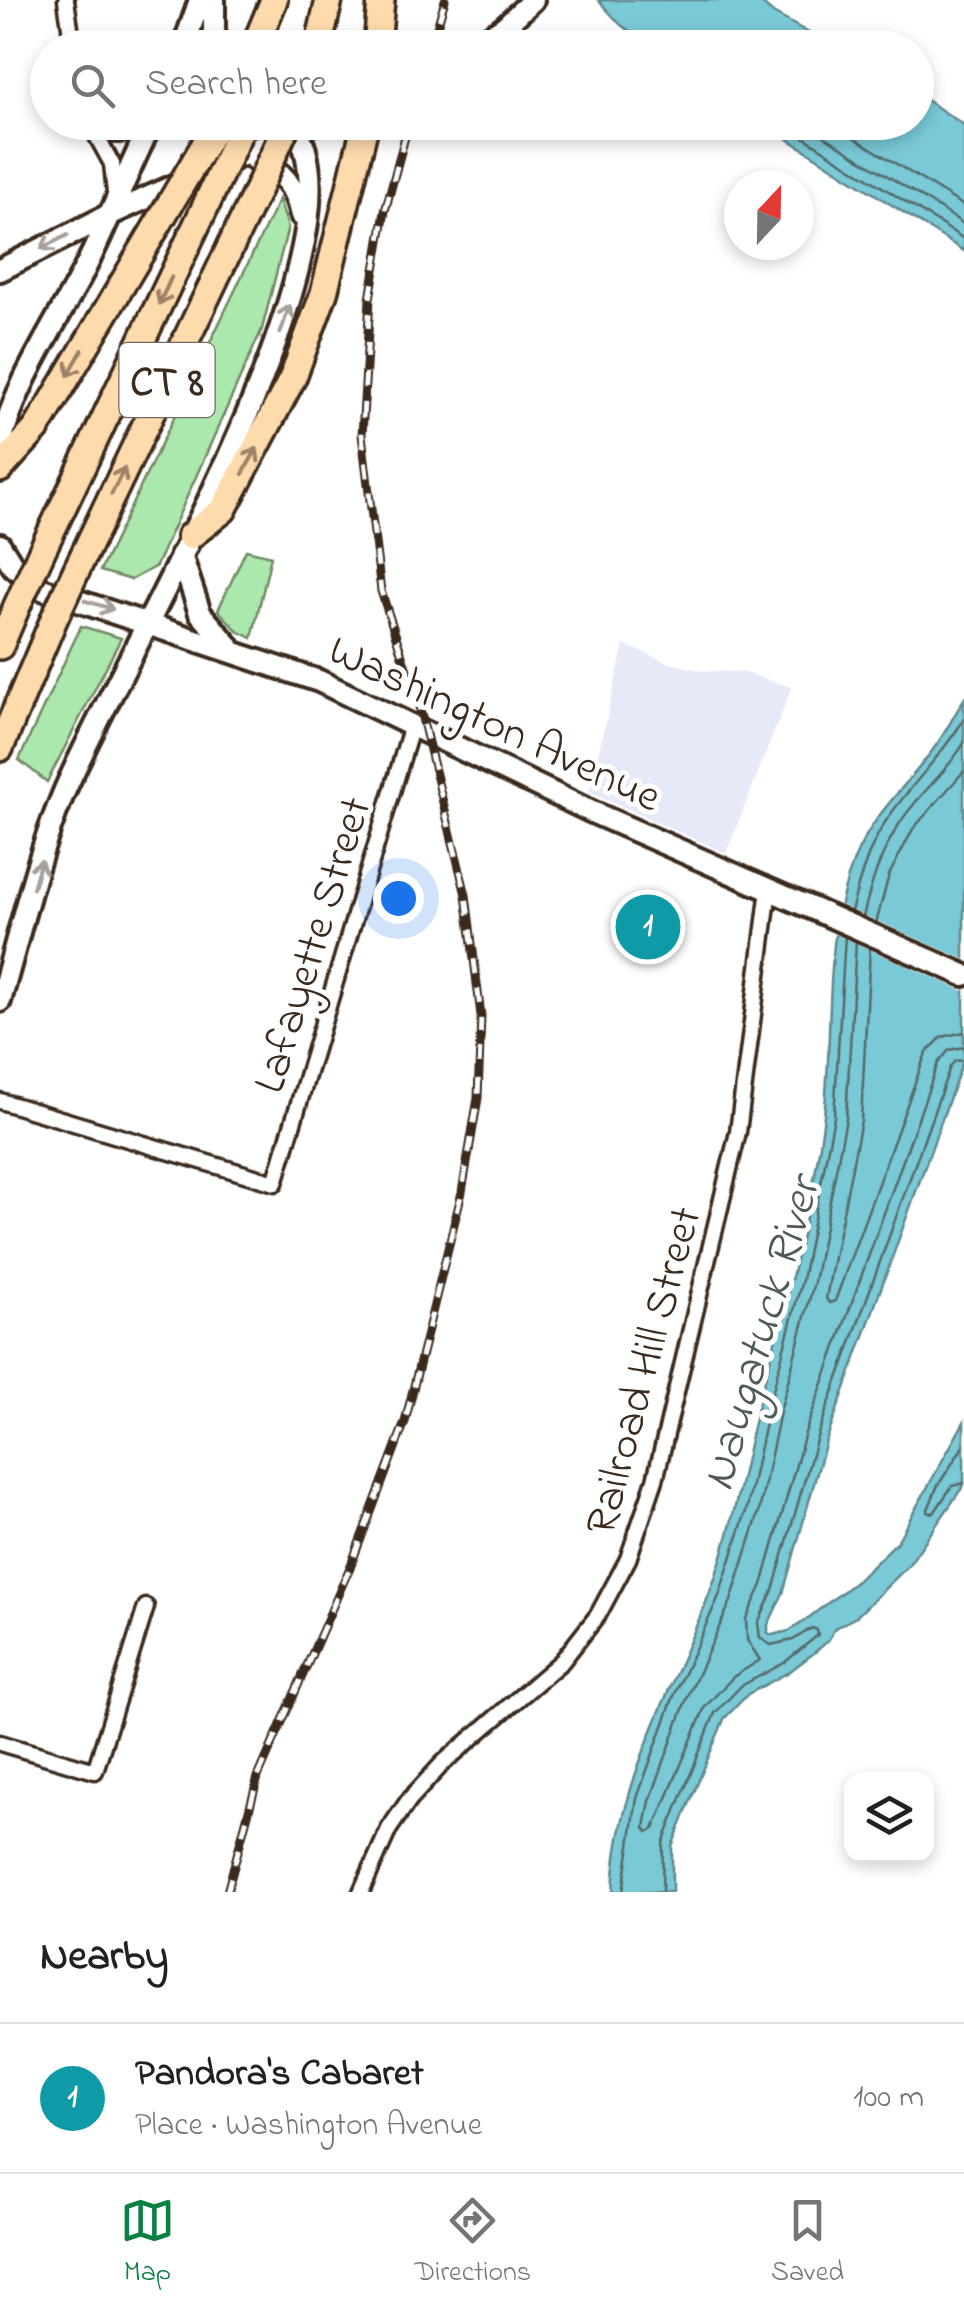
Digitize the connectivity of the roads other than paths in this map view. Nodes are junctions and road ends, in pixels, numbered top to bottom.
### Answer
1 (66, 0) edge
2 (200, 0) edge
3 (214, 0) edge
4 (274, 0) edge
5 (288, 0) edge
6 (328, 0) edge
7 (381, 0) edge
8 (533, 0) edge
9 (70, 30) edge
10 (190, 30) edge
11 (214, 30) edge
12 (262, 30) edge
13 (279, 30) edge
14 (322, 30) edge
15 (378, 30) edge
16 (498, 30) edge
17 (98, 140) edge
18 (143, 140) edge
19 (207, 140) edge
20 (236, 140) edge
21 (270, 140) edge
22 (288, 140) edge
23 (303, 140) edge
24 (363, 140) edge
25 (234, 160) junction
26 (111, 207) junction
27 (304, 246) junction
28 (0, 270) edge
29 (0, 445) edge
30 (0, 469) edge
31 (0, 545) edge
32 (186, 546) junction
33 (148, 622) junction
34 (0, 646) edge
35 (243, 654) junction
36 (412, 725) junction
37 (0, 748) edge
38 (769, 890) junction
39 (964, 974) edge
40 (0, 1001) edge
41 (0, 1101) edge
42 (146, 1607) dead end
43 (0, 1742) edge
44 (361, 1892) edge

1 - 9 street
2 - 10 main road
3 - 11 main road
4 - 12 highway
5 - 13 highway
6 - 14 highway
7 - 15 highway
8 - 16 main road
17 - 26 street
18 - 26 main road
19 -> 30 highway, bridge
20 -> 34 highway, CT 8, bridge
21 - 25 main road
37 -> 22 highway, CT 8, bridge
23 - 27 main road
32 -> 24 highway
25 - 26 main road
25 - 27 main road
26 -> 28 main road
26 - 29 main road
32 -> 27 main road
31 -> 33 main road, Washington Avenue
32 - 33 main road
32 - 35 main road
33 - 35 main road, Washington Avenue
40 -> 33 main road
35 - 36 main road, Washington Avenue
36 - 38 main road, Washington Avenue
36 - 41 street, Lafayette Street
38 - 39 main road, Washington Avenue
38 - 44 street, Railroad Hill Street
42 - 43 street

